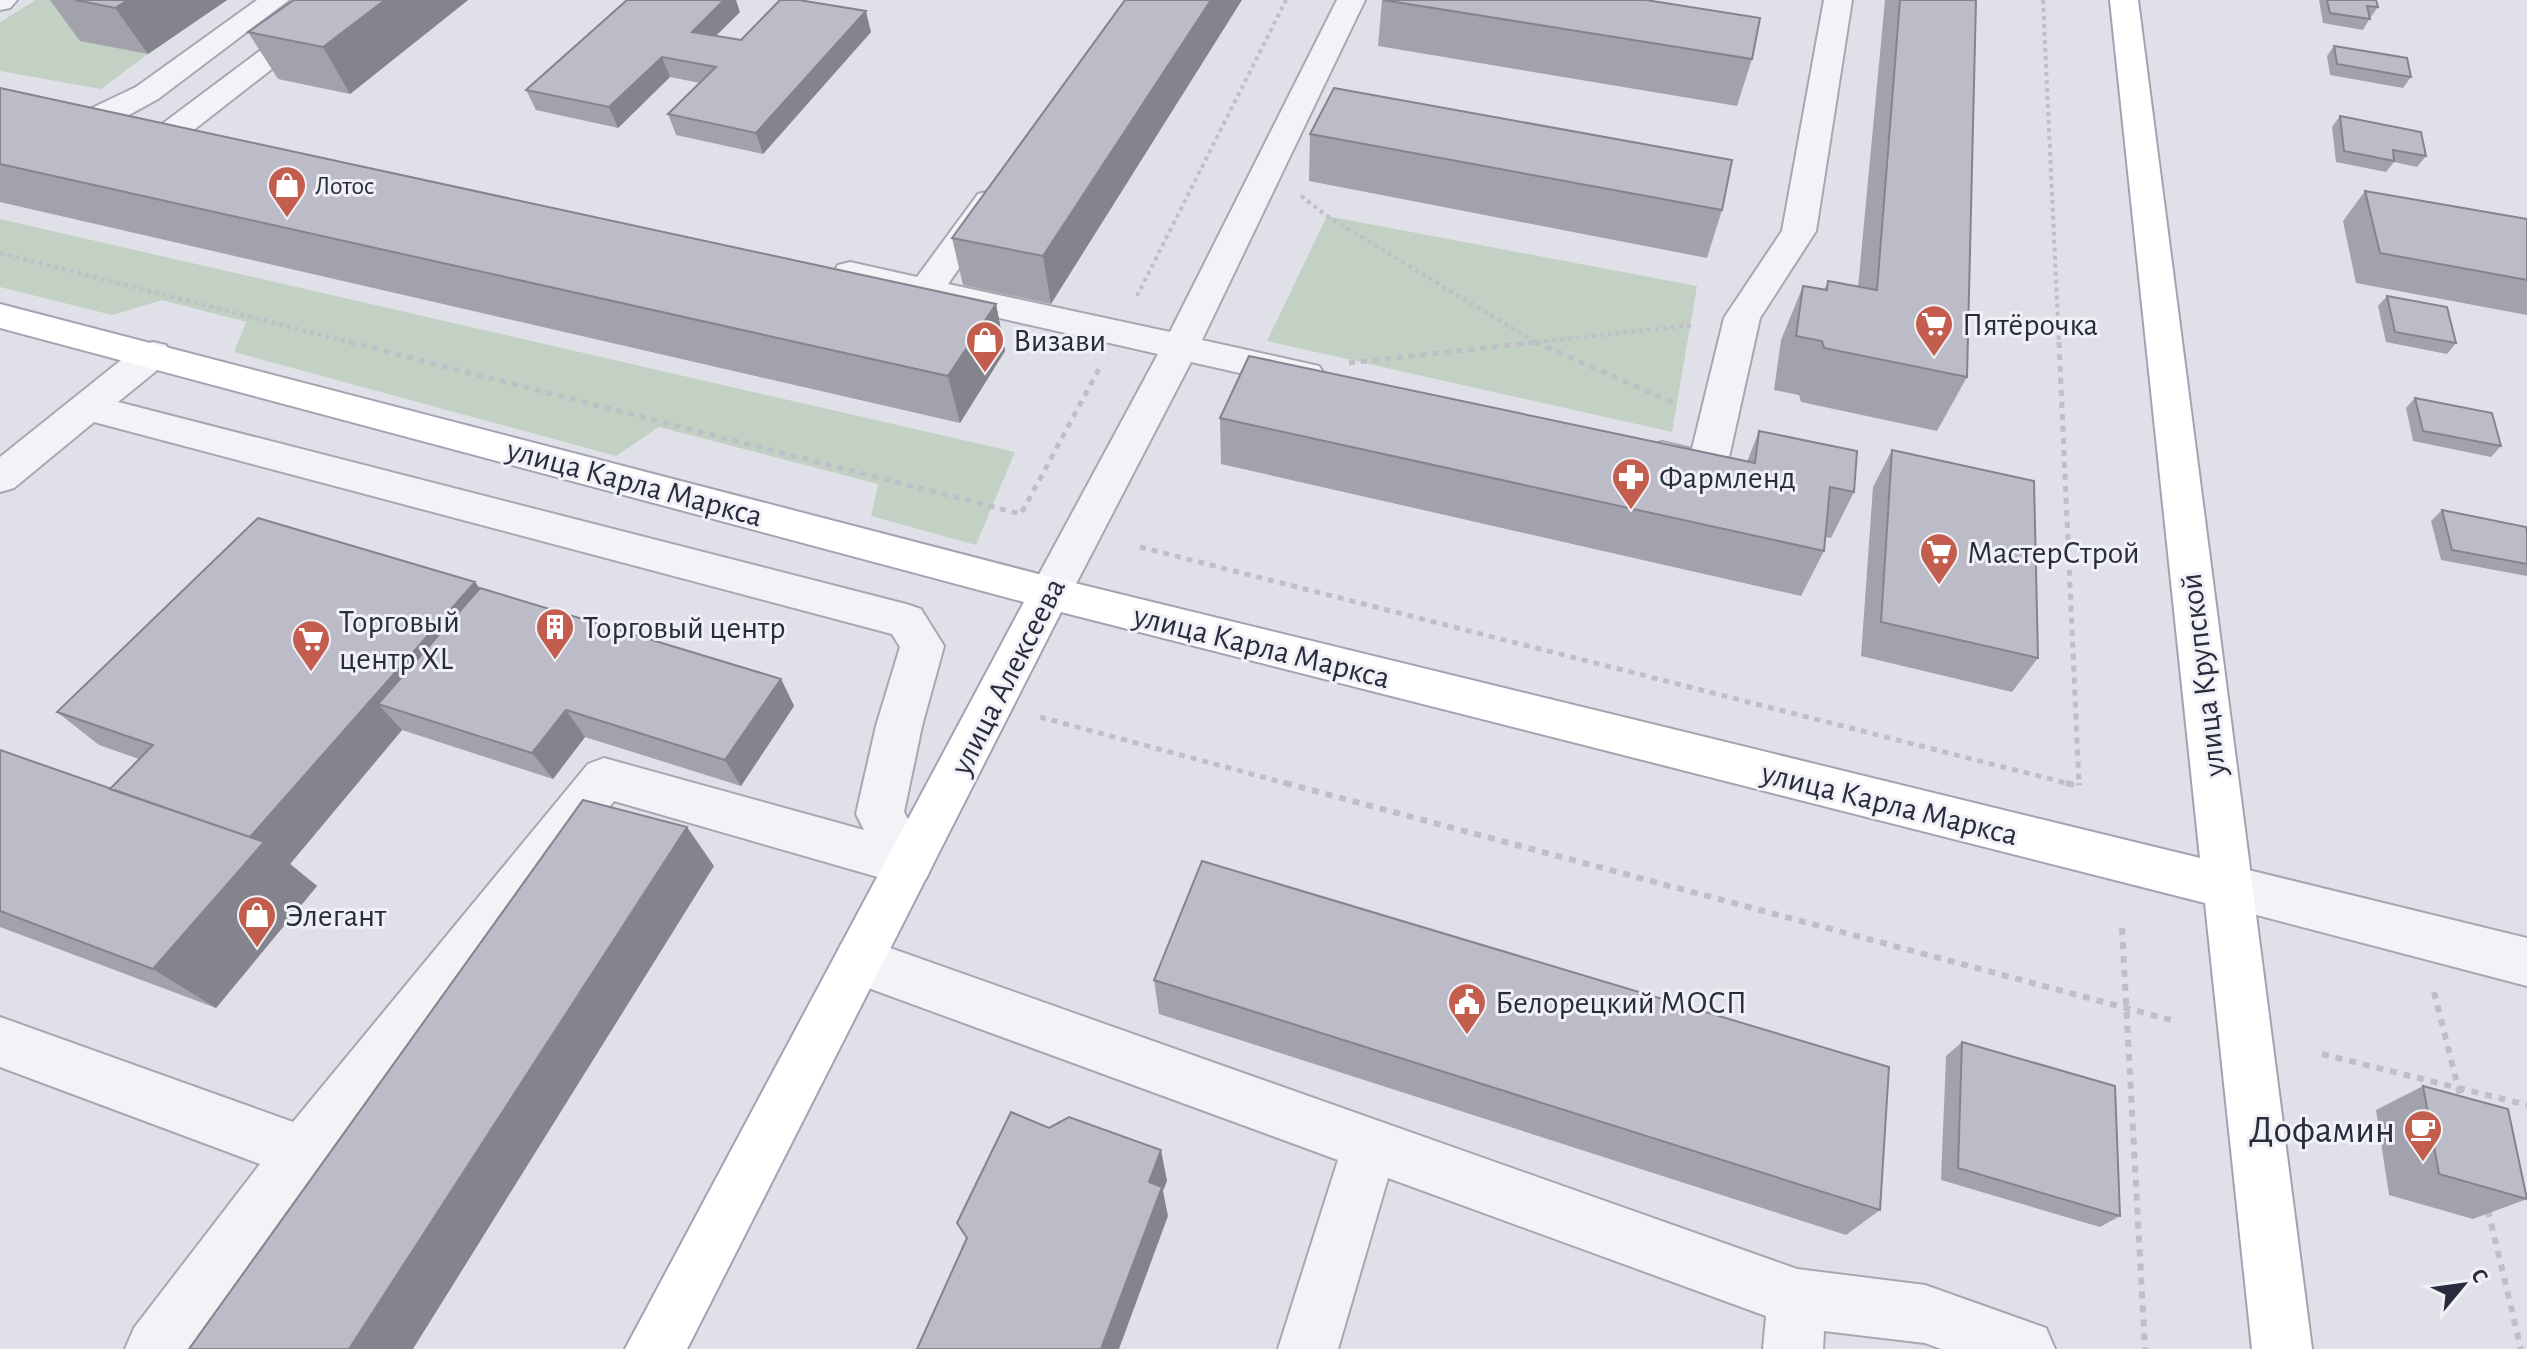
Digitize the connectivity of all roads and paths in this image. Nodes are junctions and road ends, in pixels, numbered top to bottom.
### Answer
1 (275, 0) edge
2 (346, 0) edge
3 (1286, 0) edge
4 (1351, 0) edge
5 (1838, 0) edge
6 (2043, 0) edge
7 (2124, 0) edge
8 (161, 140) junction
9 (208, 149) edge
10 (1268, 170) junction
11 (1008, 176) edge
12 (0, 253) edge
13 (818, 267) edge
14 (927, 288) junction
15 (0, 316) edge
16 (1742, 318) junction
17 (1118, 332) junction
18 (1538, 344) junction
19 (1181, 346) junction
20 (153, 354) junction
21 (1282, 369) junction
22 (1343, 383) edge
23 (87, 407) junction
24 (1717, 422) junction
25 (1631, 449) edge
26 (0, 478) edge
27 (1140, 547) dead end
28 (1050, 593) junction
29 (1028, 713) dead end
30 (909, 864) junction
31 (2228, 887) junction
32 (2122, 928) dead end
33 (859, 961) junction
34 (2527, 962) edge
35 (2431, 979) dead end
36 (2126, 1009) junction
37 (2171, 1020) dead end
38 (0, 1042) edge
39 (2322, 1054) dead end
40 (2458, 1087) junction
41 (2462, 1102) edge
42 (2527, 1105) edge
43 (1370, 1145) junction
44 (303, 1153) junction
45 (2484, 1195) edge
46 (1795, 1324) edge
47 (155, 1349) edge
48 (655, 1349) edge
49 (1308, 1349) edge
50 (2025, 1349) edge
51 (2145, 1349) edge
52 (2282, 1349) edge
53 (2521, 1349) edge

1 - 8 street
2 - 8 street
3 - 17 path
4 - 10 street, улица Алексеева
5 - 16 street
6 - 27 path
7 - 31 main road, улица Крупской
8 - 9 street
10 - 18 path
10 - 19 street, улица Алексеева
11 - 14 street
12 - 17 path
13 - 14 street
14 - 17 street
15 - 20 main road, улица Карла Маркса
16 - 18 path
16 - 24 street
17 - 19 street
18 - 21 path
18 - 24 path
19 - 21 street
19 - 28 street, улица Алексеева
20 - 23 street
20 - 28 main road, улица Карла Маркса
21 - 22 street
23 - 26 street
23 - 30 street
24 - 25 street
28 - 30 main road, улица Алексеева
28 - 31 main road, улица Карла Маркса
29 - 36 path
30 - 33 main road, улица Алексеева
30 - 44 street
31 - 34 street, улица Карла Маркса
31 - 52 main road, улица Крупской
32 - 36 path
33 - 43 street
33 - 48 main road, улица Алексеева
35 - 40 path
36 - 37 path
36 - 51 path
38 - 44 street
39 - 40 path
40 - 41 path
40 - 42 path
43 - 46 street
43 - 49 street
44 - 47 street
45 - 53 path
46 - 50 street

